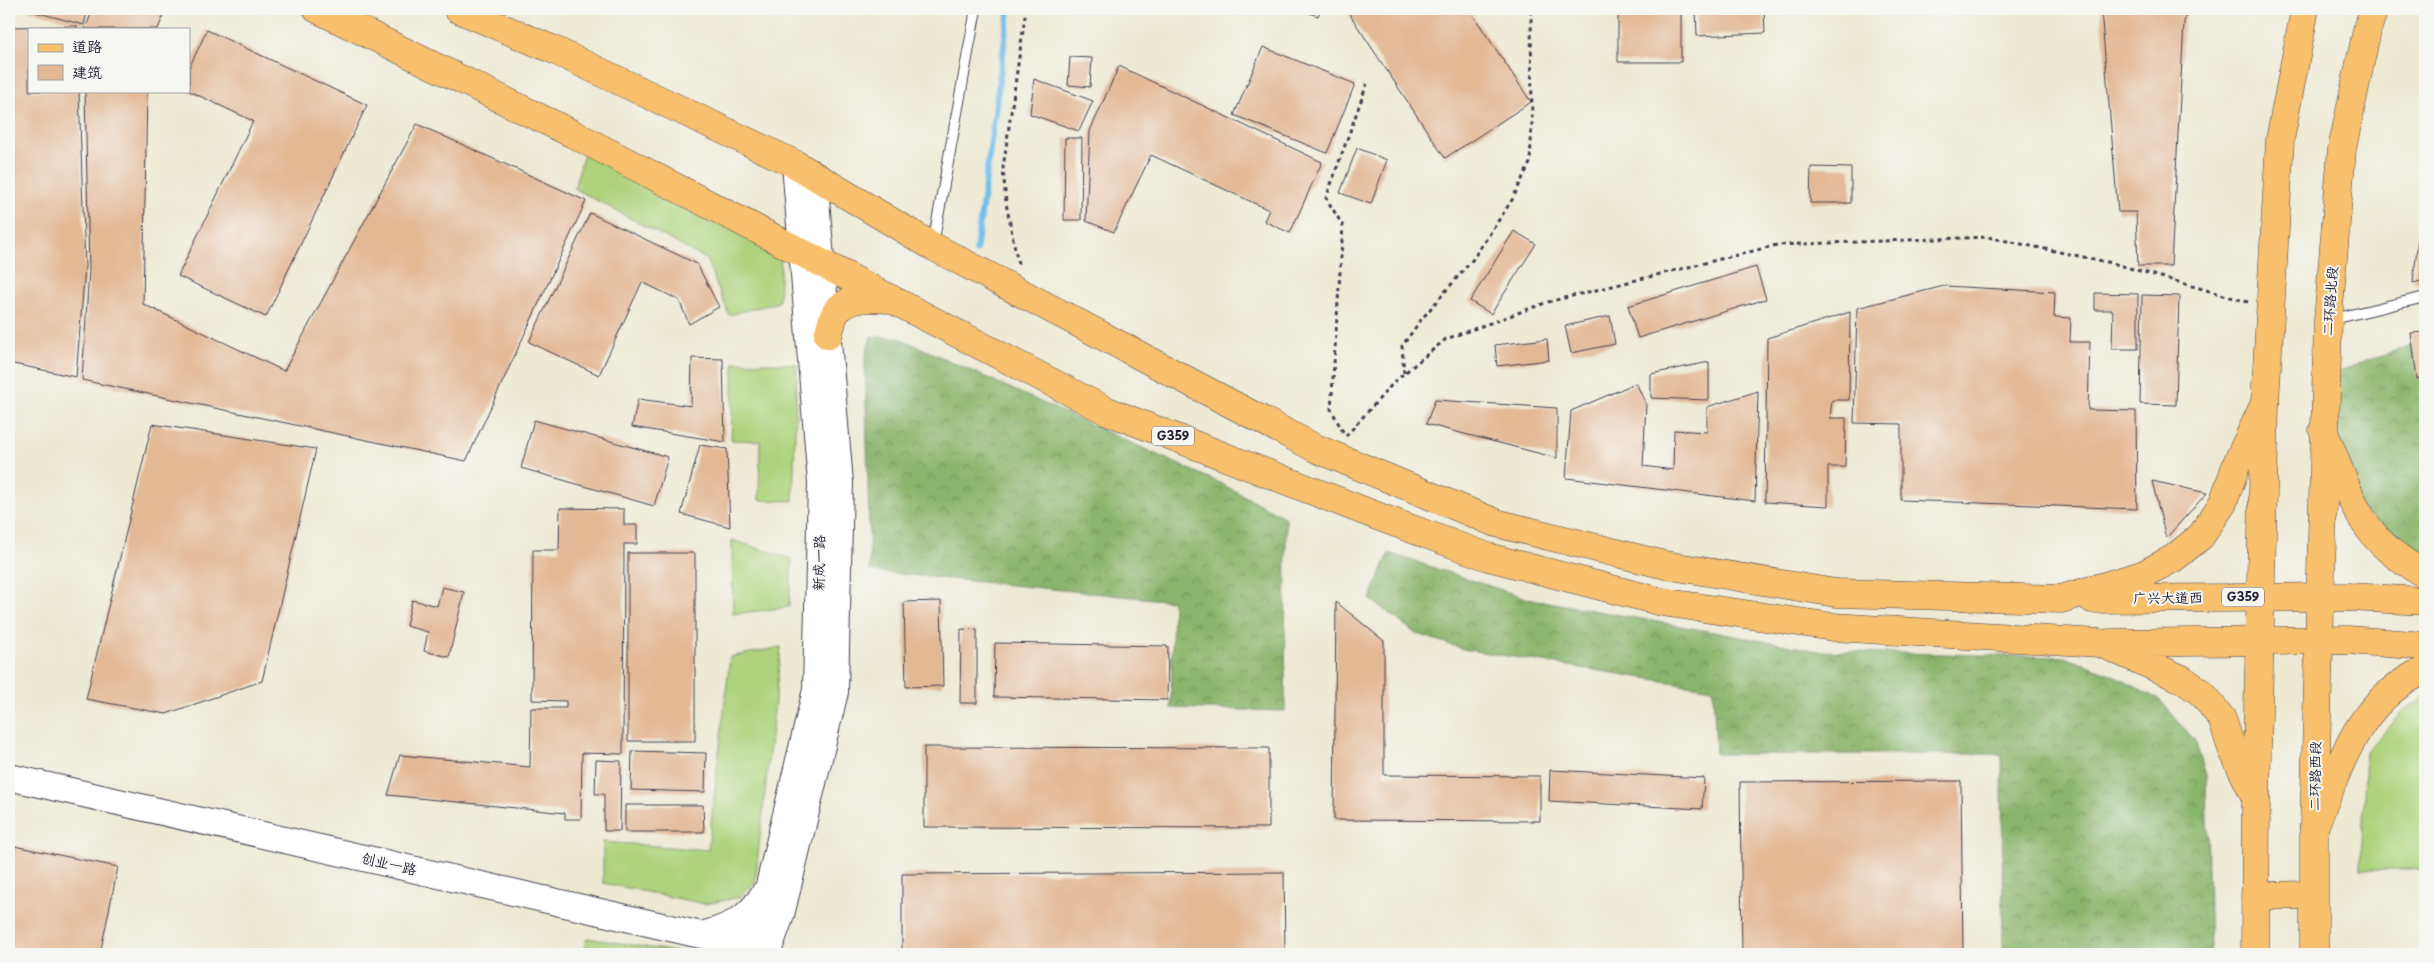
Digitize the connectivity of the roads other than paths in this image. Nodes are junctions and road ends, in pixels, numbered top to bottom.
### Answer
1 (317, 9) edge
2 (458, 9) edge
3 (976, 9) edge
4 (2305, 9) edge
5 (2374, 9) edge
6 (804, 170) junction
7 (932, 246) junction
8 (812, 259) junction
9 (2425, 297) edge
10 (890, 299) junction
11 (2328, 320) junction
12 (828, 335) junction
13 (2265, 403) junction
14 (2323, 430) junction
15 (2425, 574) edge
16 (2260, 597) junction
17 (2320, 597) junction
18 (2061, 599) junction
19 (2425, 601) edge
20 (2260, 640) junction
21 (2318, 640) junction
22 (2100, 643) junction
23 (2425, 646) edge
24 (2425, 670) edge
25 (9, 777) edge
26 (2256, 798) junction
27 (2314, 827) junction
28 (769, 884) junction
29 (2314, 895) junction
30 (2255, 896) junction
31 (709, 945) edge
32 (758, 952) edge
33 (2255, 954) edge
34 (2314, 954) edge

1 - 8 main road, G359
2 - 6 main road, G359
3 - 7 lane
4 - 13 main road
5 - 11 main road, 二环路北段
6 - 7 main road, G359
6 - 8 street, 新成一路
7 - 18 main road, G359
8 - 10 main road, G359
8 - 12 street, 新成一路
8 - 28 street, 新成一路
9 - 11 lane
10 - 12 main road
10 - 22 main road, G359
11 - 14 main road, 二环路北段
12 - 32 street, 新成一路
13 - 16 main road
13 - 18 main road
14 - 15 main road
14 - 17 main road, 二环路北段
16 - 17 main road, 广兴大道西 / G359
16 - 18 main road, 广兴大道西 / G359
16 - 20 main road
17 - 19 main road, 广兴大道西 / G359
17 - 21 main road, 二环路西段
20 - 21 main road, G359
20 - 22 main road, G359
20 - 26 main road
21 - 23 main road, G359
21 - 27 main road, 二环路西段
22 - 26 main road
24 - 27 main road
25 - 31 street, 创业一路
26 - 30 main road
27 - 29 main road, 二环路西段
28 - 31 street
28 - 32 street, 新成一路
29 - 30 main road
29 - 34 main road, 二环路西段
30 - 33 main road
31 - 32 street, 创业一路

